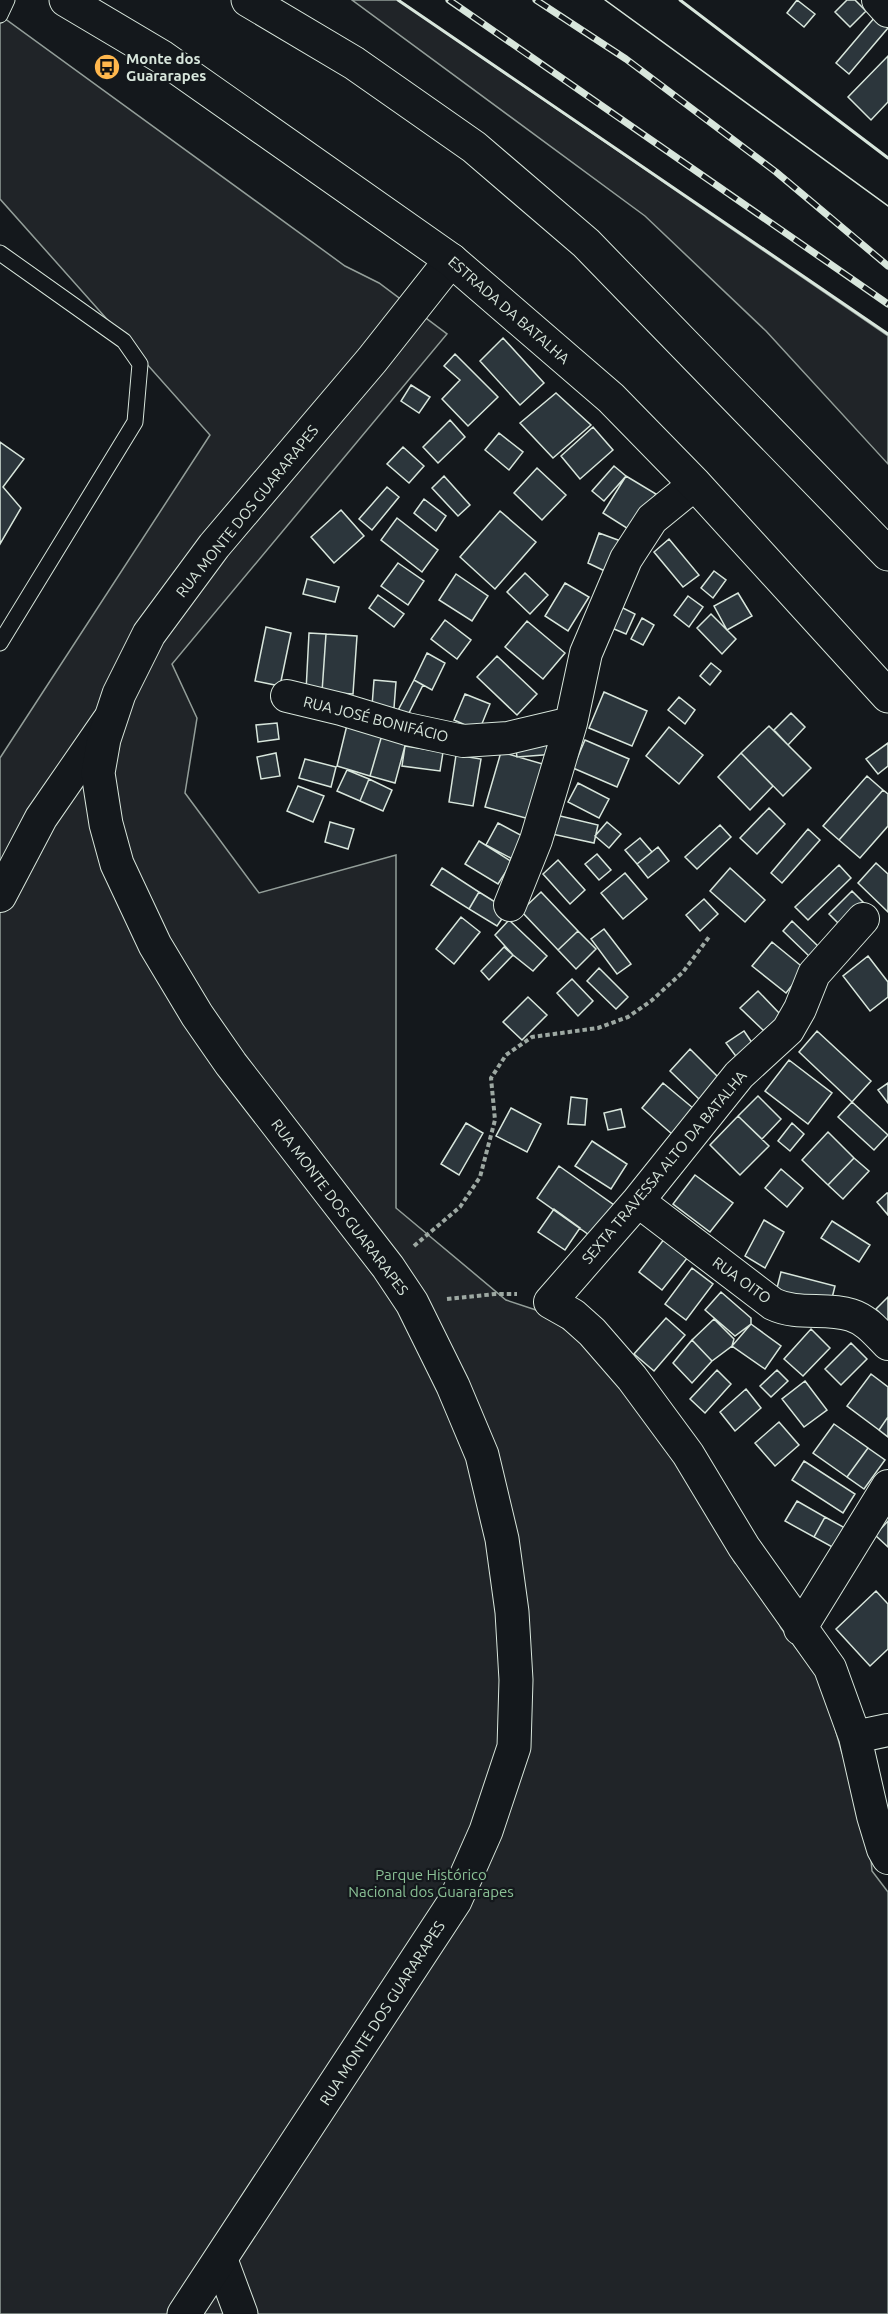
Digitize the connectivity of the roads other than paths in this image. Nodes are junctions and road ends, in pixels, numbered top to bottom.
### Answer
1 (7, 0) edge
2 (66, 0) edge
3 (248, 0) edge
4 (878, 0) edge
5 (888, 10) edge
6 (0, 15) edge
7 (0, 253) edge
8 (451, 260) junction
9 (695, 484) junction
10 (888, 554) edge
11 (0, 643) edge
12 (287, 696) dead end
13 (888, 696) edge
14 (113, 714) junction
15 (571, 723) junction
16 (0, 896) edge
17 (510, 905) dead end
18 (863, 919) dead end
19 (638, 1201) junction
20 (888, 1344) edge
21 (888, 1486) edge
22 (800, 1629) junction
23 (888, 1730) edge
24 (855, 1737) junction
25 (888, 1858) edge
26 (221, 2259) junction
27 (184, 2314) edge
28 (241, 2314) edge

1 - 6 lane
2 - 8 main road, ESTRADA DA BATALHA
3 - 10 main road
4 - 5 street
7 - 11 lane
8 - 9 main road, ESTRADA DA BATALHA
8 - 14 main road, RUA MONTE DOS GUARARAPES
9 - 13 main road, ESTRADA DA BATALHA
9 - 15 street
12 - 15 street, RUA JOSÉ BONIFÁCIO
14 - 16 street
14 - 26 main road, RUA MONTE DOS GUARARAPES
15 - 17 street
18 - 19 street, SEXTA TRAVESSA ALTO DA BATALHA
19 - 20 street, RUA OITO
19 - 22 street, SEXTA TRAVESSA ALTO DA BATALHA
21 - 22 street
22 - 24 street
23 - 24 street
24 - 25 street
26 - 27 main road, RUA MONTE DOS GUARARAPES
26 - 28 main road

